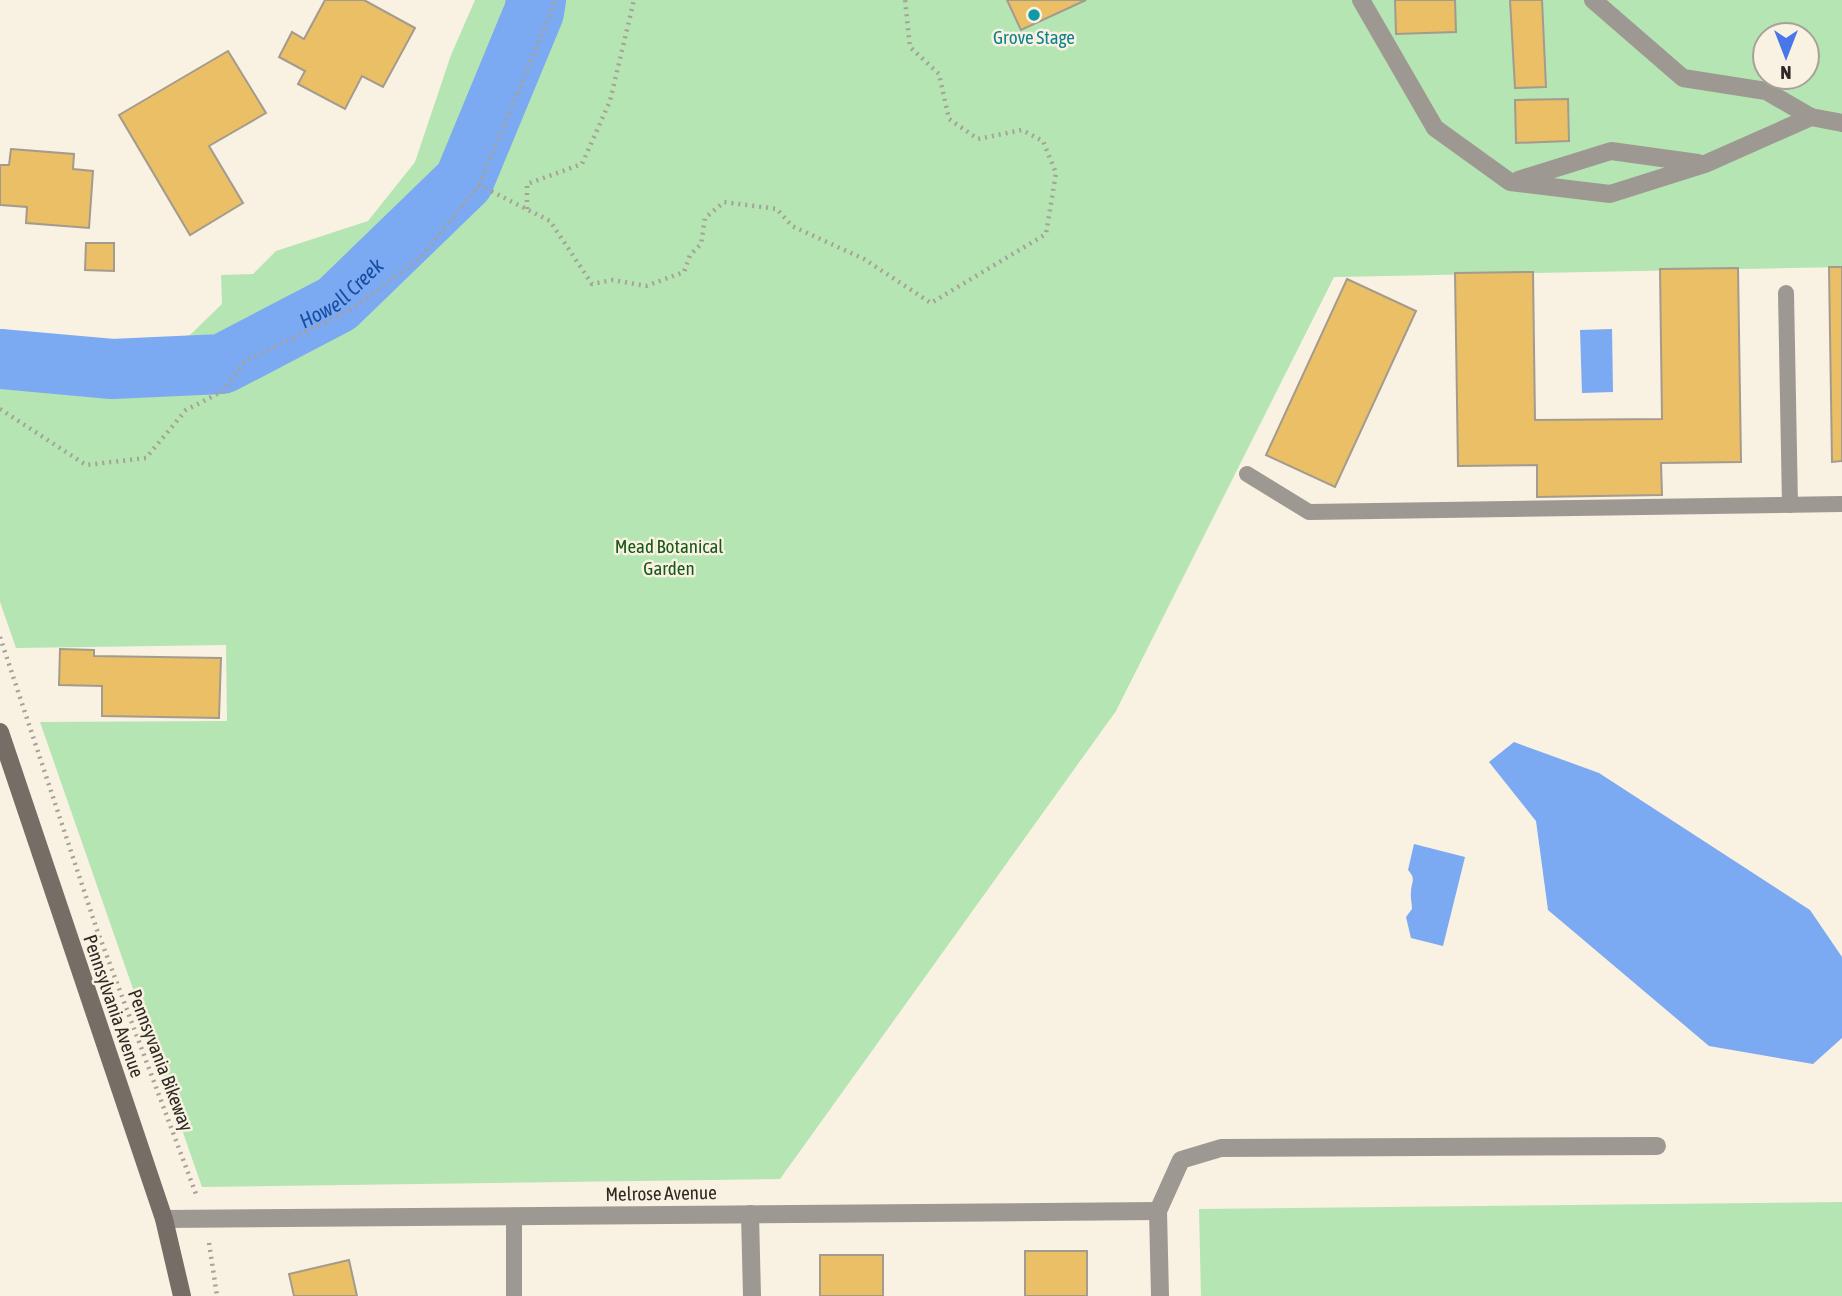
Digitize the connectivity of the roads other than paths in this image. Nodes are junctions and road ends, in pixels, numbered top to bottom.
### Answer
1 (1361, 0) edge
2 (1593, 0) edge
3 (1811, 117) junction
4 (1842, 123) edge
5 (1705, 164) junction
6 (1510, 182) junction
7 (1786, 293) dead end
8 (1247, 474) dead end
9 (1842, 504) edge
10 (1790, 505) junction
11 (0, 732) edge
12 (8, 778) edge
13 (1657, 1146) dead end
14 (1158, 1211) junction
15 (750, 1214) junction
16 (514, 1216) junction
17 (164, 1219) junction
18 (182, 1296) edge
19 (514, 1296) edge
20 (752, 1296) edge
21 (1160, 1296) edge

1 - 6 street
2 - 3 street
3 - 4 street
3 - 5 street
5 - 6 street
5 - 6 street
7 - 10 lane
8 - 10 lane
9 - 10 lane
11 - 12 street, Pennsylvania Avenue
12 - 17 street, Pennsylvania Avenue
13 - 14 street
14 - 15 street, Melrose Avenue
14 - 21 street
15 - 16 street, Melrose Avenue
15 - 20 street
16 - 17 street, Melrose Avenue
16 - 19 lane
17 - 18 street, Pennsylvania Avenue

